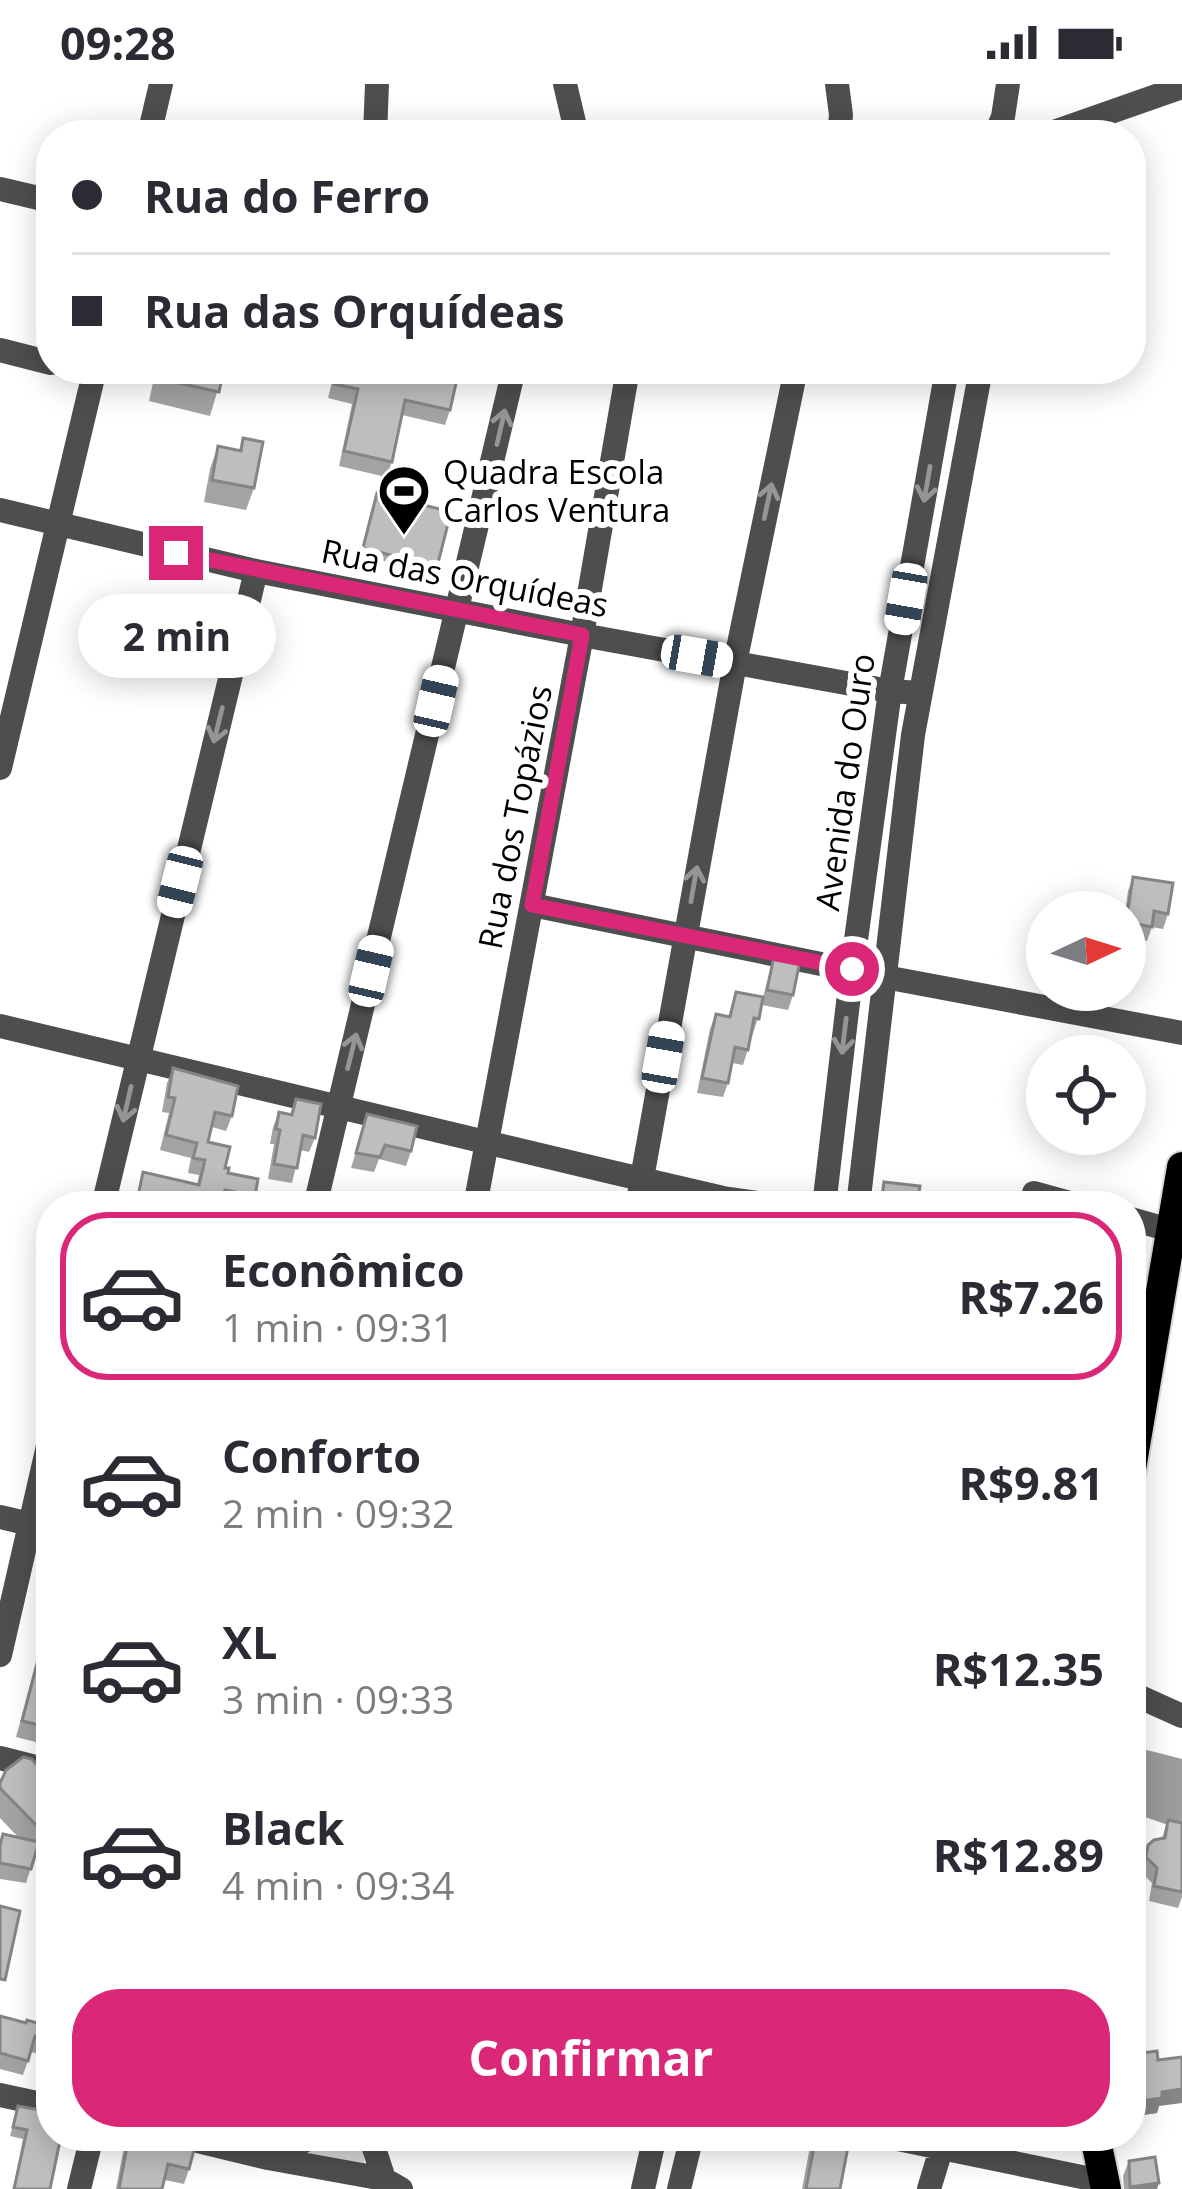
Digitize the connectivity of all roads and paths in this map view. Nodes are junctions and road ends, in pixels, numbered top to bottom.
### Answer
1 (161, 84) edge
2 (377, 84) edge
3 (565, 84) edge
4 (837, 84) edge
5 (1008, 84) edge
6 (1182, 87) edge
7 (153, 120) edge
8 (376, 120) edge
9 (573, 120) edge
10 (840, 120) edge
11 (1006, 120) edge
12 (1088, 120) edge
13 (0, 189) edge
14 (36, 197) edge
15 (0, 350) edge
16 (36, 359) edge
17 (85, 384) edge
18 (511, 384) edge
19 (625, 384) edge
20 (793, 384) edge
21 (944, 384) edge
22 (978, 384) edge
23 (0, 510) edge
24 (57, 526) junction
25 (256, 571) junction
26 (458, 611) junction
27 (582, 635) junction
28 (735, 663) junction
29 (12, 667) edge
30 (890, 691) junction
31 (920, 693) junction
32 (0, 768) edge
33 (532, 905) junction
34 (685, 935) junction
35 (852, 969) junction
36 (885, 977) junction
37 (0, 1027) edge
38 (1182, 1033) edge
39 (137, 1059) junction
40 (338, 1106) junction
41 (488, 1142) junction
42 (1181, 1177) edge
43 (641, 1179) junction
44 (106, 1191) edge
45 (318, 1191) edge
46 (478, 1191) edge
47 (639, 1191) edge
48 (693, 1191) edge
49 (826, 1191) edge
50 (860, 1191) edge
51 (1146, 1224) edge
52 (1170, 1230) junction
53 (1146, 1377) edge
54 (0, 1517) edge
55 (36, 1525) edge
56 (36, 1542) edge
57 (0, 1655) edge
58 (1146, 1700) edge
59 (1182, 1716) edge
60 (0, 1758) edge
61 (36, 1767) edge
62 (0, 2095) edge
63 (36, 2103) edge
64 (88, 2151) edge
65 (239, 2151) edge
66 (283, 2151) edge
67 (377, 2151) edge
68 (652, 2151) edge
69 (688, 2151) edge
70 (941, 2151) edge
71 (977, 2151) edge
72 (1099, 2151) edge
73 (268, 2158) junction
74 (393, 2184) edge
75 (1106, 2186) edge
76 (79, 2189) edge
77 (643, 2189) edge
78 (679, 2189) edge
79 (929, 2189) edge

1 - 7 street
2 - 8 street
3 - 9 street
4 - 10 street
5 - 11 street
6 - 12 street
13 - 14 street
15 - 16 street
17 - 24 street
26 -> 18 street
19 - 27 street, Rua dos Topázios
28 -> 20 street
21 -> 30 street, Avenida do Ouro
22 - 31 street, Avenida do Ouro
23 - 24 street, Rua das Orquídeas
24 - 25 street, Rua das Orquídeas
24 - 29 street
25 - 26 street, Rua das Orquídeas
25 -> 39 street
26 - 27 street, Rua das Orquídeas
40 -> 26 street
27 - 28 street, Rua das Orquídeas
27 - 33 street, Rua dos Topázios
28 - 30 street, Rua das Orquídeas
34 -> 28 street
29 - 32 street
30 - 31 street, Rua das Orquídeas
30 - 35 street, Avenida do Ouro
31 - 36 street, Avenida do Ouro
33 - 34 street
33 - 41 street, Rua dos Topázios
34 - 35 street
34 - 43 street
35 - 36 street
35 -> 49 street, Avenida do Ouro
36 - 38 street
36 - 50 street, Avenida do Ouro
37 - 39 street
39 - 40 street
39 -> 44 street
40 - 41 street
40 - 45 street
41 - 43 street
41 - 46 street, Rua dos Topázios
42 - 52 main road
43 - 47 street
43 - 48 street
51 - 52 street
52 - 53 main road
54 - 55 street
56 - 57 street
58 - 59 street
60 - 61 street
62 - 63 street
64 - 76 street
65 - 73 street
66 - 73 street
67 - 74 street
68 - 77 street
69 - 78 street
70 - 79 street
71 - 75 street
72 - 75 main road
73 - 74 street

